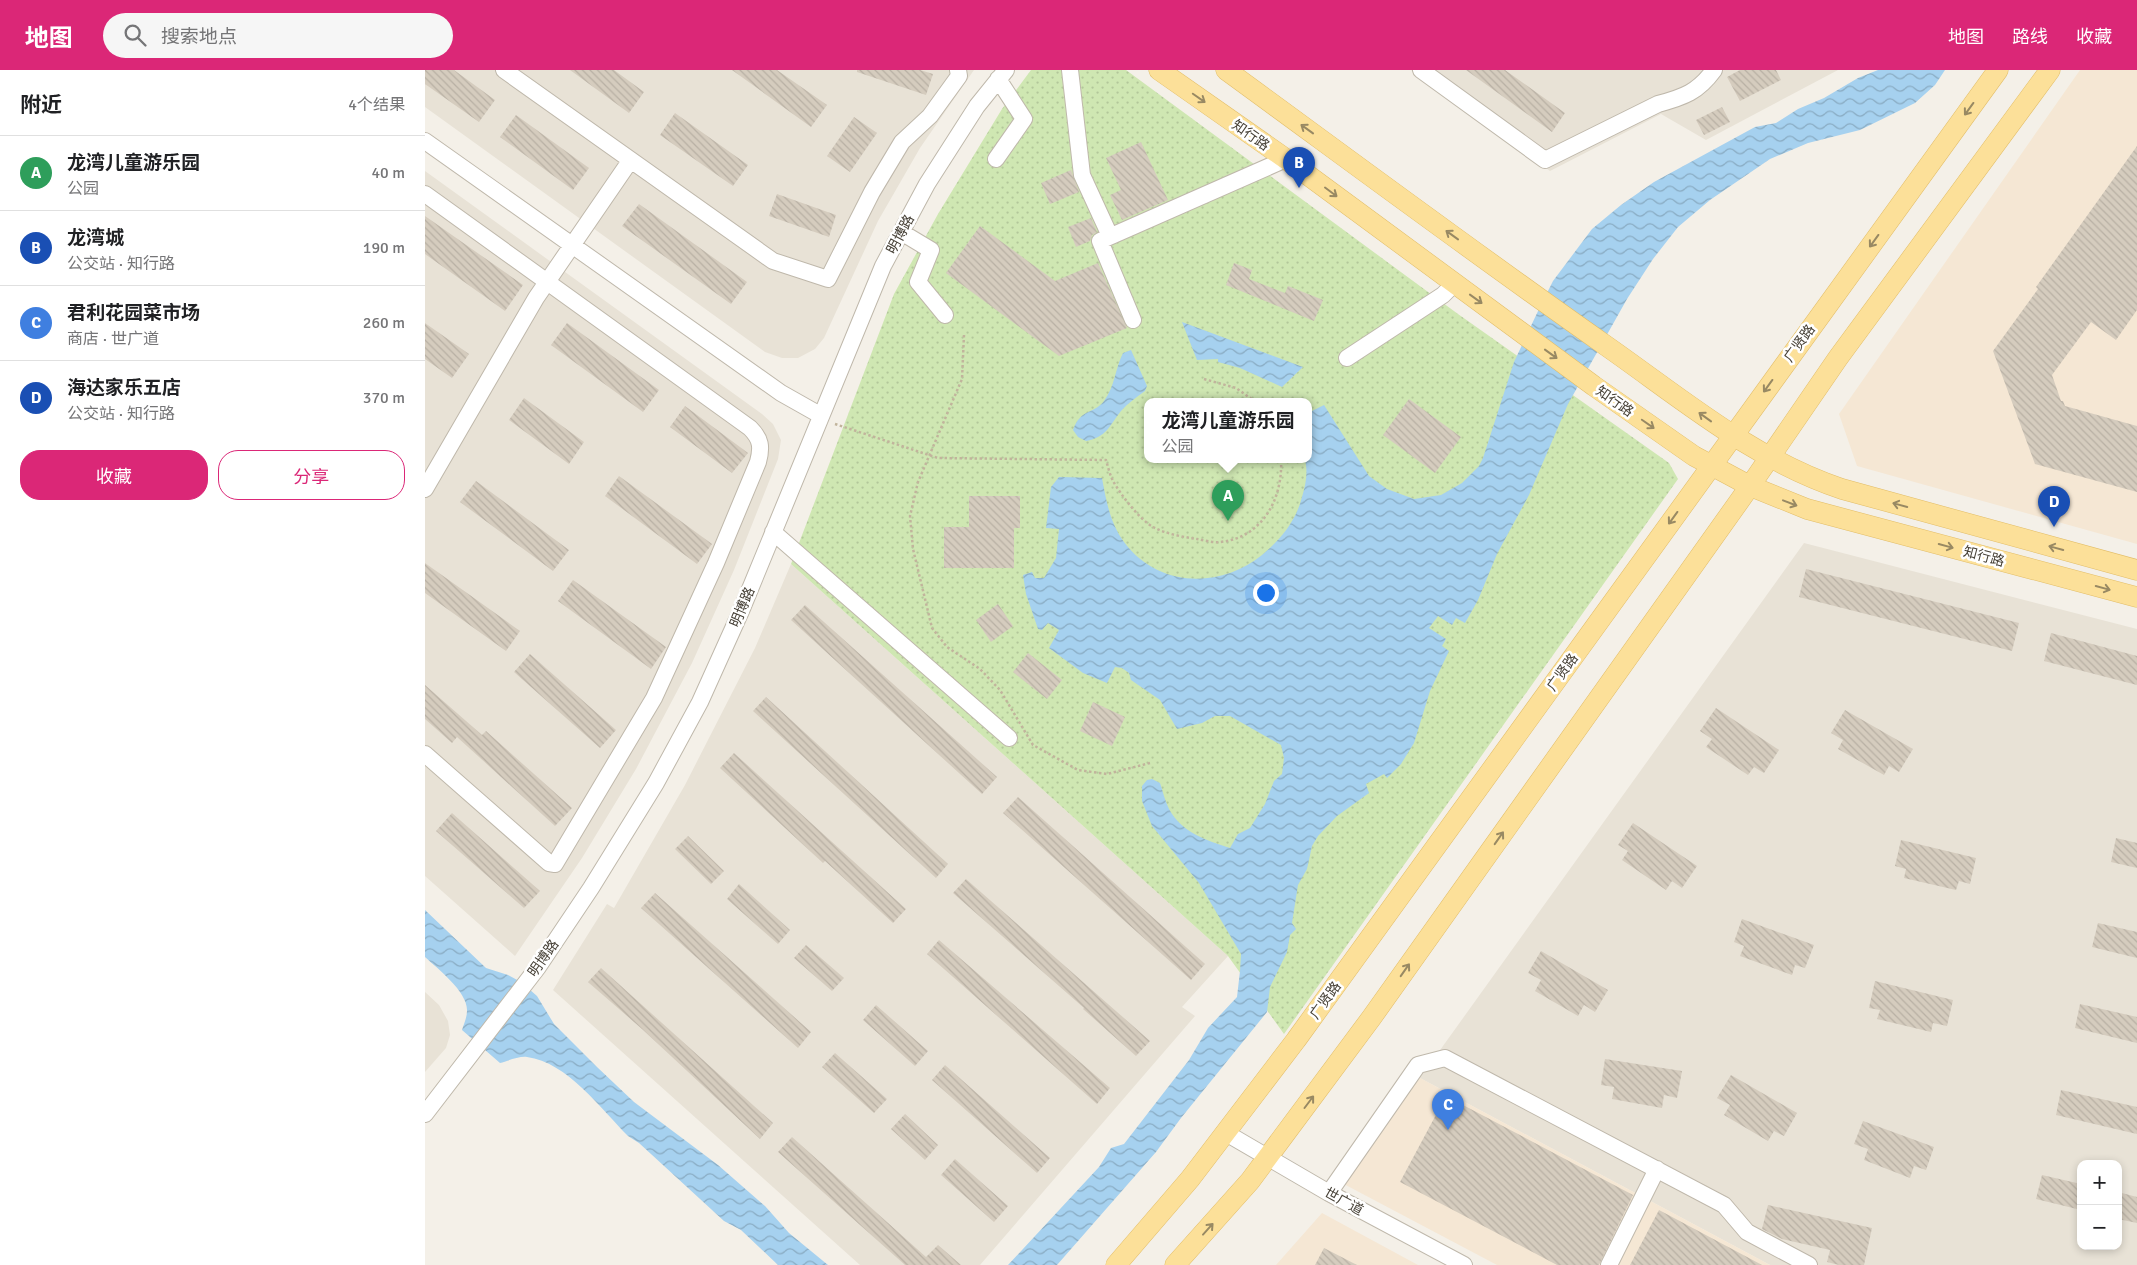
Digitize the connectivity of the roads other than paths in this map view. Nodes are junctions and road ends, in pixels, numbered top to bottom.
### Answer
1 (504, 70) edge
2 (959, 70) edge
3 (1070, 70) edge
4 (1159, 70) edge
5 (1226, 70) edge
6 (1421, 70) edge
7 (1714, 70) edge
8 (1998, 70) edge
9 (2050, 70) edge
10 (1002, 75) edge
11 (425, 141) edge
12 (1286, 159) junction
13 (996, 160) dead end
14 (630, 161) junction
15 (425, 194) edge
16 (901, 232) junction
17 (1110, 236) junction
18 (572, 245) junction
19 (547, 281) junction
20 (1454, 284) junction
21 (945, 315) dead end
22 (1133, 320) dead end
23 (1347, 358) dead end
24 (820, 417) junction
25 (1732, 436) junction
26 (1769, 458) junction
27 (1712, 465) junction
28 (1750, 486) junction
29 (425, 489) edge
30 (773, 532) junction
31 (2137, 570) edge
32 (2137, 597) edge
33 (1009, 738) dead end
34 (425, 754) edge
35 (425, 1114) edge
36 (1226, 1133) junction
37 (1268, 1157) junction
38 (1657, 1169) junction
39 (1329, 1193) junction
40 (1116, 1265) edge
41 (1175, 1265) edge
42 (1464, 1265) edge
43 (1609, 1265) edge
44 (1809, 1265) edge

1 - 14 street
2 - 14 street
3 - 17 street
4 -> 12 main road, 知行路
25 -> 5 main road, 知行路
6 - 7 street
8 -> 25 main road, 广贤路
9 - 26 main road
10 - 13 street
10 - 16 street, 明博路
11 - 18 street
12 - 17 street
12 -> 20 main road, 知行路
14 - 18 street
15 - 19 street
16 - 21 street
16 - 24 street, 明博路
17 - 22 street
18 - 19 street
18 - 24 street
19 - 29 street
19 - 34 street
20 - 23 street
20 -> 27 main road, 知行路
24 - 30 street, 明博路
25 - 26 main road, 知行路
25 - 27 main road, 广贤路
26 - 28 main road
31 -> 26 main road, 知行路
27 - 28 main road, 知行路
27 -> 36 main road, 广贤路
28 -> 32 main road, 知行路
37 -> 28 main road
30 - 33 street
30 - 35 street, 明博路
36 - 37 street, 世广道
36 - 40 main road, 广贤路
37 - 39 street, 世广道
41 -> 37 main road
38 - 39 street
38 - 43 street
38 - 44 street
39 - 42 street, 世广道

